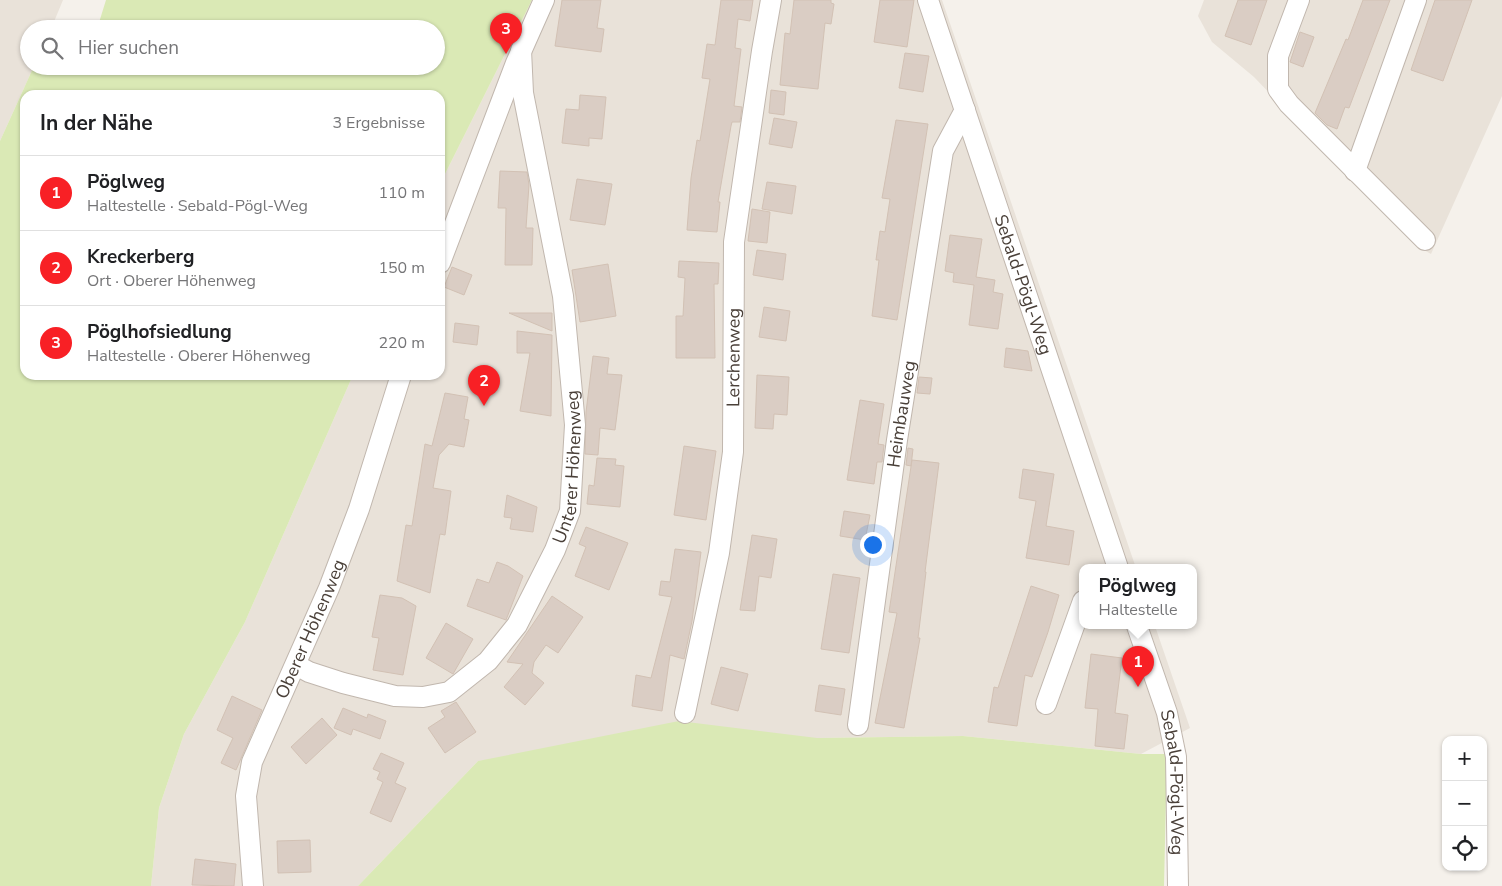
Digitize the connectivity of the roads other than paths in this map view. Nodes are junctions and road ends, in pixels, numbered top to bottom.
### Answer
1 (544, 0) edge
2 (771, 0) edge
3 (928, 0) edge
4 (1299, 0) edge
5 (1416, 0) edge
6 (521, 50) junction
7 (965, 110) junction
8 (1355, 171) junction
9 (1425, 240) dead end
10 (445, 249) edge
11 (399, 380) edge
12 (1111, 564) edge
13 (1079, 612) edge
14 (1138, 629) edge
15 (296, 665) junction
16 (1046, 704) dead end
17 (685, 713) dead end
18 (858, 725) dead end
19 (253, 886) edge
20 (1178, 886) edge

1 - 6 street
2 - 17 street, Lerchenweg
3 - 7 street, Sebald-Pögl-Weg
4 - 8 street
5 - 8 street
6 - 10 street
6 - 15 street, Unterer Höhenweg
7 - 12 street, Sebald-Pögl-Weg
7 - 18 street, Heimbauweg
8 - 9 street
11 - 15 street, Oberer Höhenweg
13 - 16 street
14 - 20 street, Sebald-Pögl-Weg
15 - 19 street, Oberer Höhenweg

